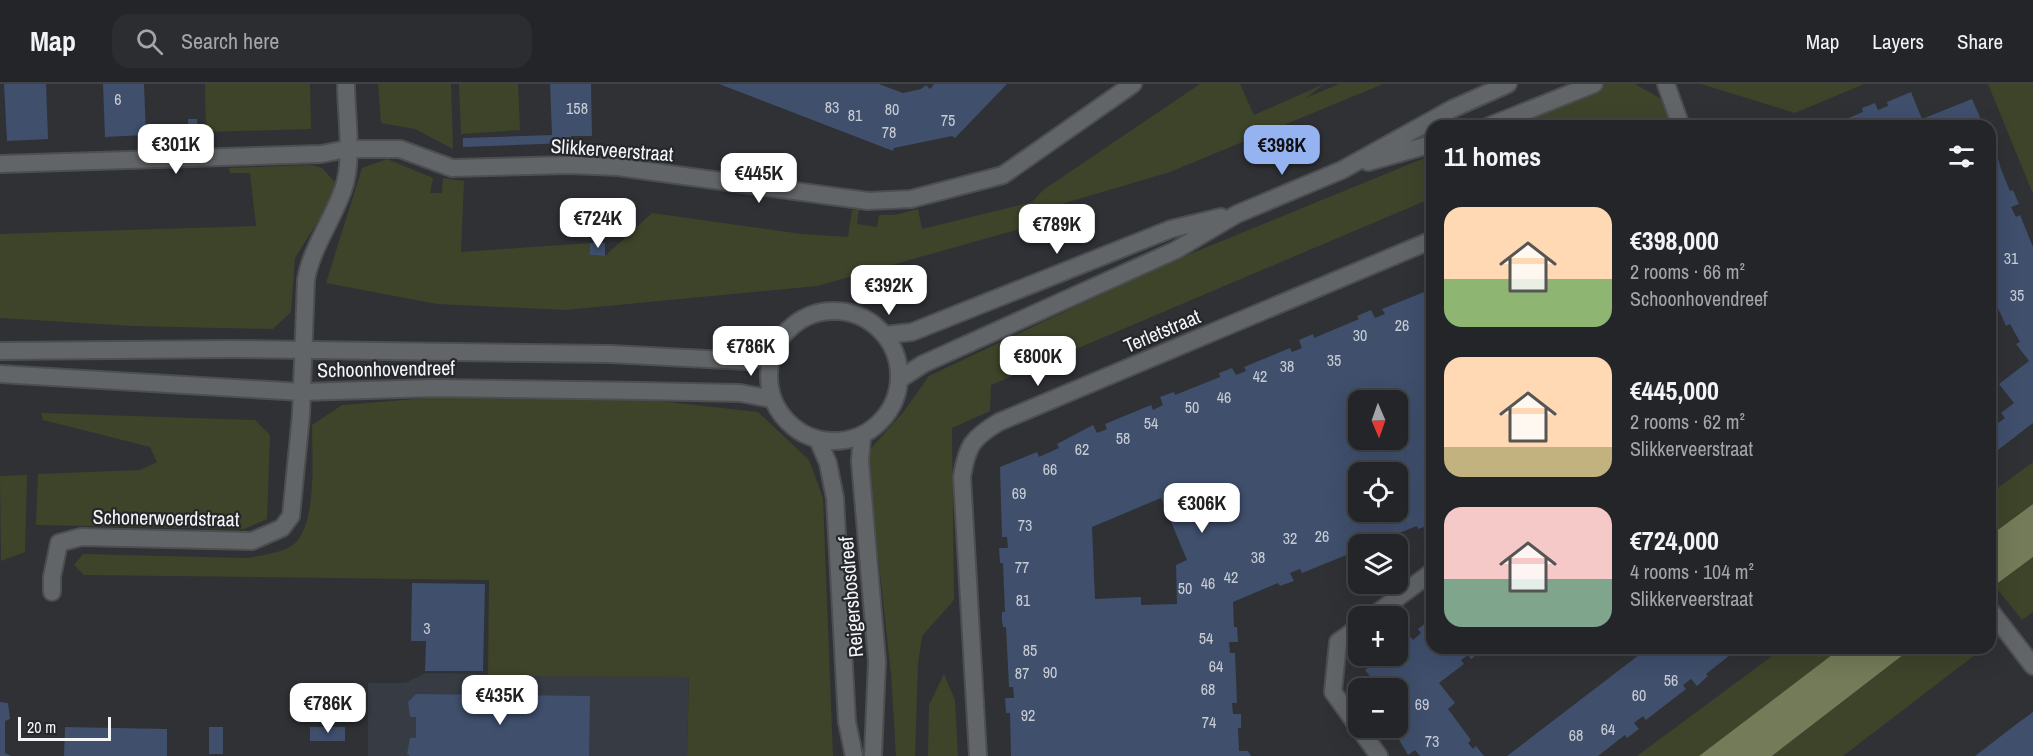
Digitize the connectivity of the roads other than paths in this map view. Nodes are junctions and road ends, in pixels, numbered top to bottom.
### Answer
1 (346, 84) edge
2 (1133, 84) edge
3 (1508, 84) edge
4 (1594, 84) edge
5 (1666, 84) edge
6 (1432, 120) edge
7 (1504, 120) edge
8 (1680, 120) edge
9 (1426, 123) edge
10 (1426, 146) edge
11 (347, 149) junction
12 (0, 164) edge
13 (1342, 170) junction
14 (1237, 214) junction
15 (1426, 243) edge
16 (885, 335) junction
17 (0, 351) edge
18 (302, 351) junction
19 (772, 355) junction
20 (0, 374) edge
21 (900, 379) junction
22 (302, 392) junction
23 (772, 399) junction
24 (862, 436) junction
25 (818, 440) junction
26 (1426, 576) edge
27 (52, 592) dead end
28 (1386, 606) edge
29 (1996, 617) edge
30 (1348, 635) edge
31 (2033, 666) edge
32 (854, 756) edge
33 (873, 756) edge
34 (978, 756) edge
35 (1379, 756) edge

1 - 11 street, Schonerwoerdstraat
2 - 11 street, Slikkerveerstraat
3 - 6 street
4 - 7 street
5 - 8 street
9 - 13 street
10 - 13 street
11 - 12 street, Slikkerveerstraat
11 - 18 street, Schonerwoerdstraat
13 - 14 street
14 - 16 street
14 - 21 street
15 - 34 street, Terletstraat
16 - 19 street
16 - 21 street
17 - 18 street, Schoonhovendreef
18 - 19 street, Schoonhovendreef
18 - 22 street, Schonerwoerdstraat
19 - 23 street
20 - 22 street, Schoonhovendreef
21 - 24 street
22 - 23 street, Schoonhovendreef
22 - 27 street, Schonerwoerdstraat
23 - 25 street
24 - 25 street
24 - 33 street, Reigersbosdreef
25 - 32 street, Reigersbosdreef
26 - 28 street
29 - 31 street
30 - 35 street

